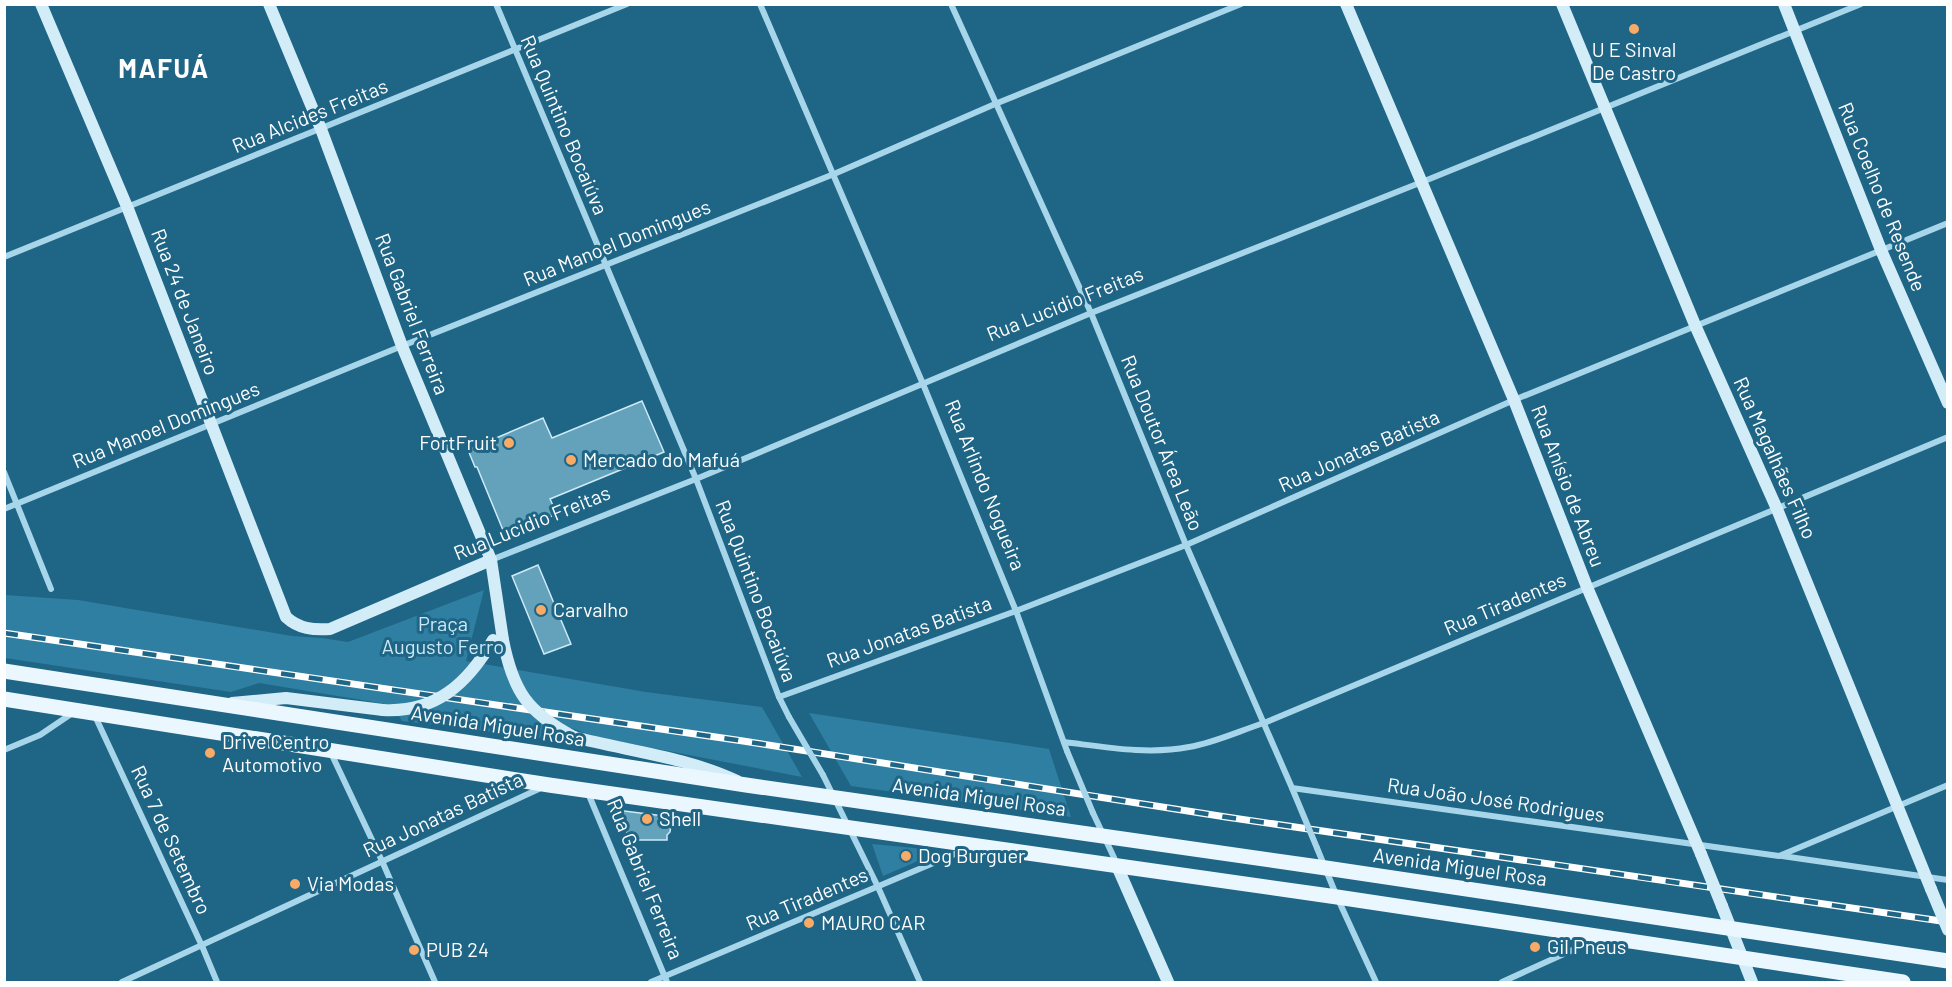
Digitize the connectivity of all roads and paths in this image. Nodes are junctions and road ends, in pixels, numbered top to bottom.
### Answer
1 (41, 4) edge
2 (269, 4) edge
3 (496, 4) edge
4 (627, 4) edge
5 (760, 4) edge
6 (951, 4) edge
7 (1241, 4) edge
8 (1346, 4) edge
9 (1562, 4) edge
10 (1784, 4) edge
11 (1861, 4) edge
12 (1795, 32) junction
13 (514, 50) junction
14 (995, 104) junction
15 (1605, 106) junction
16 (321, 129) junction
17 (834, 174) junction
18 (1422, 182) junction
19 (128, 209) junction
20 (1947, 223) edge
21 (1881, 250) junction
22 (4, 257) edge
23 (606, 266) junction
24 (1090, 313) junction
25 (1695, 325) junction
26 (402, 346) junction
27 (923, 384) junction
28 (1514, 400) junction
29 (1947, 403) edge
30 (212, 423) junction
31 (1947, 437) edge
32 (4, 472) edge
33 (696, 479) junction
34 (17, 504) junction
35 (4, 509) edge
36 (1777, 509) junction
37 (1186, 545) junction
38 (491, 560) junction
39 (1587, 587) junction
40 (51, 589) dead end
41 (1016, 611) junction
42 (286, 617) joint
43 (498, 640) junction
44 (4, 671) edge
45 (779, 697) junction
46 (4, 699) edge
47 (219, 704) junction
48 (77, 710) junction
49 (93, 713) junction
50 (1264, 723) junction
51 (1064, 742) junction
52 (4, 750) edge
53 (330, 751) junction
54 (549, 784) junction
55 (746, 785) junction
56 (1947, 785) edge
57 (1292, 788) junction
58 (586, 789) junction
59 (834, 798) junction
60 (1898, 806) junction
61 (850, 827) junction
62 (1103, 837) junction
63 (975, 846) junction
64 (1699, 849) junction
65 (1779, 856) junction
66 (382, 861) junction
67 (1117, 866) junction
68 (1326, 868) junction
69 (1926, 877) junction
70 (1947, 880) edge
71 (878, 887) junction
72 (1337, 897) junction
73 (1731, 928) junction
74 (1947, 930) edge
75 (1600, 938) junction
76 (202, 946) junction
77 (1743, 959) junction
78 (1947, 961) edge
79 (665, 980) edge
80 (122, 982) edge
81 (217, 982) edge
82 (435, 982) edge
83 (651, 982) edge
84 (920, 982) edge
85 (1167, 982) edge
86 (1376, 982) edge
87 (1502, 982) edge
88 (1752, 982) edge
89 (1903, 982) edge

1 - 19 main road, Rua 24 de Janeiro
2 - 16 main road, Rua Gabriel Ferreira
3 - 13 street, Rua Quintino Bocaiúva
4 - 13 street, Rua Alcides Freitas
5 - 17 street, Rua Arlindo Nogueira
6 - 14 street, Rua Doutor Área Leão
7 - 14 street, Rua Manoel Domingues
8 - 18 main road, Rua Anísio de Abreu
9 - 15 main road, Rua Magalhães Filho
10 - 12 main road, Rua Coelho de Resende
11 - 12 street, Rua Lucidio Freitas
12 - 15 street, Rua Lucidio Freitas
12 - 21 main road, Rua Coelho de Resende
13 - 16 street, Rua Alcides Freitas
13 - 23 street, Rua Quintino Bocaiúva
14 - 17 street, Rua Manoel Domingues
14 - 24 street, Rua Doutor Área Leão
15 - 18 street, Rua Lucidio Freitas
15 - 25 main road, Rua Magalhães Filho
16 - 19 street, Rua Alcides Freitas
16 - 26 main road, Rua Gabriel Ferreira
17 - 23 street, Rua Manoel Domingues
17 - 27 street, Rua Arlindo Nogueira
18 - 24 street, Rua Lucidio Freitas
18 - 28 main road, Rua Anísio de Abreu
19 - 22 street, Rua Alcides Freitas
19 - 30 main road, Rua 24 de Janeiro
20 - 21 street, Rua Jonatas Batista
21 - 25 street, Rua Jonatas Batista
21 - 29 main road, Rua Coelho de Resende
23 - 26 street, Rua Manoel Domingues
23 - 33 street, Rua Quintino Bocaiúva
24 - 27 street, Rua Lucidio Freitas
24 - 37 street, Rua Doutor Área Leão
25 - 28 street, Rua Jonatas Batista
25 - 36 main road, Rua Magalhães Filho
26 - 30 street, Rua Manoel Domingues
26 - 38 main road, Rua Gabriel Ferreira
27 - 33 street, Rua Lucidio Freitas
27 - 41 street, Rua Arlindo Nogueira
28 - 37 street, Rua Jonatas Batista
28 - 39 main road, Rua Anísio de Abreu
30 - 34 street, Rua Manoel Domingues
30 - 42 main road, Rua 24 de Janeiro
31 - 36 street, Rua Tiradentes
32 - 34 street
33 - 38 street, Rua Lucidio Freitas
33 - 45 street, Rua Quintino Bocaiúva
34 - 35 street, Rua Manoel Domingues
34 - 40 street
36 - 39 street, Rua Tiradentes
36 - 60 main road, Rua Magalhães Filho
37 - 41 street, Rua Jonatas Batista
37 - 50 street, Rua Doutor Área Leão
38 - 42 main road, Rua Lucidio Freitas
38 - 43 main road, Rua Gabriel Ferreira
39 - 50 street, Rua Tiradentes
39 - 64 main road, Rua Anísio de Abreu
41 - 45 street, Rua Jonatas Batista
41 - 51 street, Rua Arlindo Nogueira
43 - 47 main road, Rua Gabriel Ferreira, bridge
43 - 55 main road, bridge
44 - 47 main road, Avenida Miguel Rosa
45 - 59 street, Rua Quintino Bocaiúva, bridge
46 - 48 main road
47 - 55 main road, Avenida Miguel Rosa
48 - 49 main road
48 - 52 street
49 - 53 main road
49 - 76 street, Rua 7 de Setembro
50 - 51 street, Rua Tiradentes
50 - 57 street, Rua Doutor Área Leão
51 - 62 street, Rua Arlindo Nogueira, bridge
53 - 54 main road
53 - 66 street
54 - 58 main road
54 - 66 street, Rua Jonatas Batista
55 - 59 main road, Avenida Miguel Rosa
56 - 60 street
57 - 64 street, Rua João José Rodrigues
57 - 68 street, Rua Doutor Área Leão, bridge
58 - 61 main road
58 - 79 street, Rua Gabriel Ferreira
59 - 61 street, Rua Quintino Bocaiúva
59 - 62 main road, Avenida Miguel Rosa
60 - 65 street
60 - 69 main road, Rua Magalhães Filho
61 - 63 main road
61 - 71 street, Rua Quintino Bocaiúva
62 - 67 street, Rua Arlindo Nogueira
62 - 68 main road, Avenida Miguel Rosa
63 - 67 main road
63 - 71 street, Rua Tiradentes
64 - 65 street, Rua João José Rodrigues
64 - 73 main road, Rua Anísio de Abreu, bridge
65 - 69 street
66 - 76 street, Rua Jonatas Batista
66 - 82 street
67 - 72 main road
67 - 85 main road, Rua Arlindo Nogueira
68 - 72 street, Rua Doutor Área Leão
68 - 73 main road, Avenida Miguel Rosa
69 - 70 street
69 - 74 main road, Rua Magalhães Filho, bridge
71 - 79 street, Rua Tiradentes
71 - 84 street, Rua Quintino Bocaiúva
72 - 75 main road
72 - 86 street, Rua Doutor Área Leão
73 - 77 main road, Rua Anísio de Abreu
73 - 78 main road, Avenida Miguel Rosa
75 - 77 main road
75 - 87 street
76 - 80 street, Rua Jonatas Batista
76 - 81 street, Rua 7 de Setembro
77 - 88 main road, Rua Anísio de Abreu
77 - 89 main road
79 - 83 street, Rua Tiradentes

